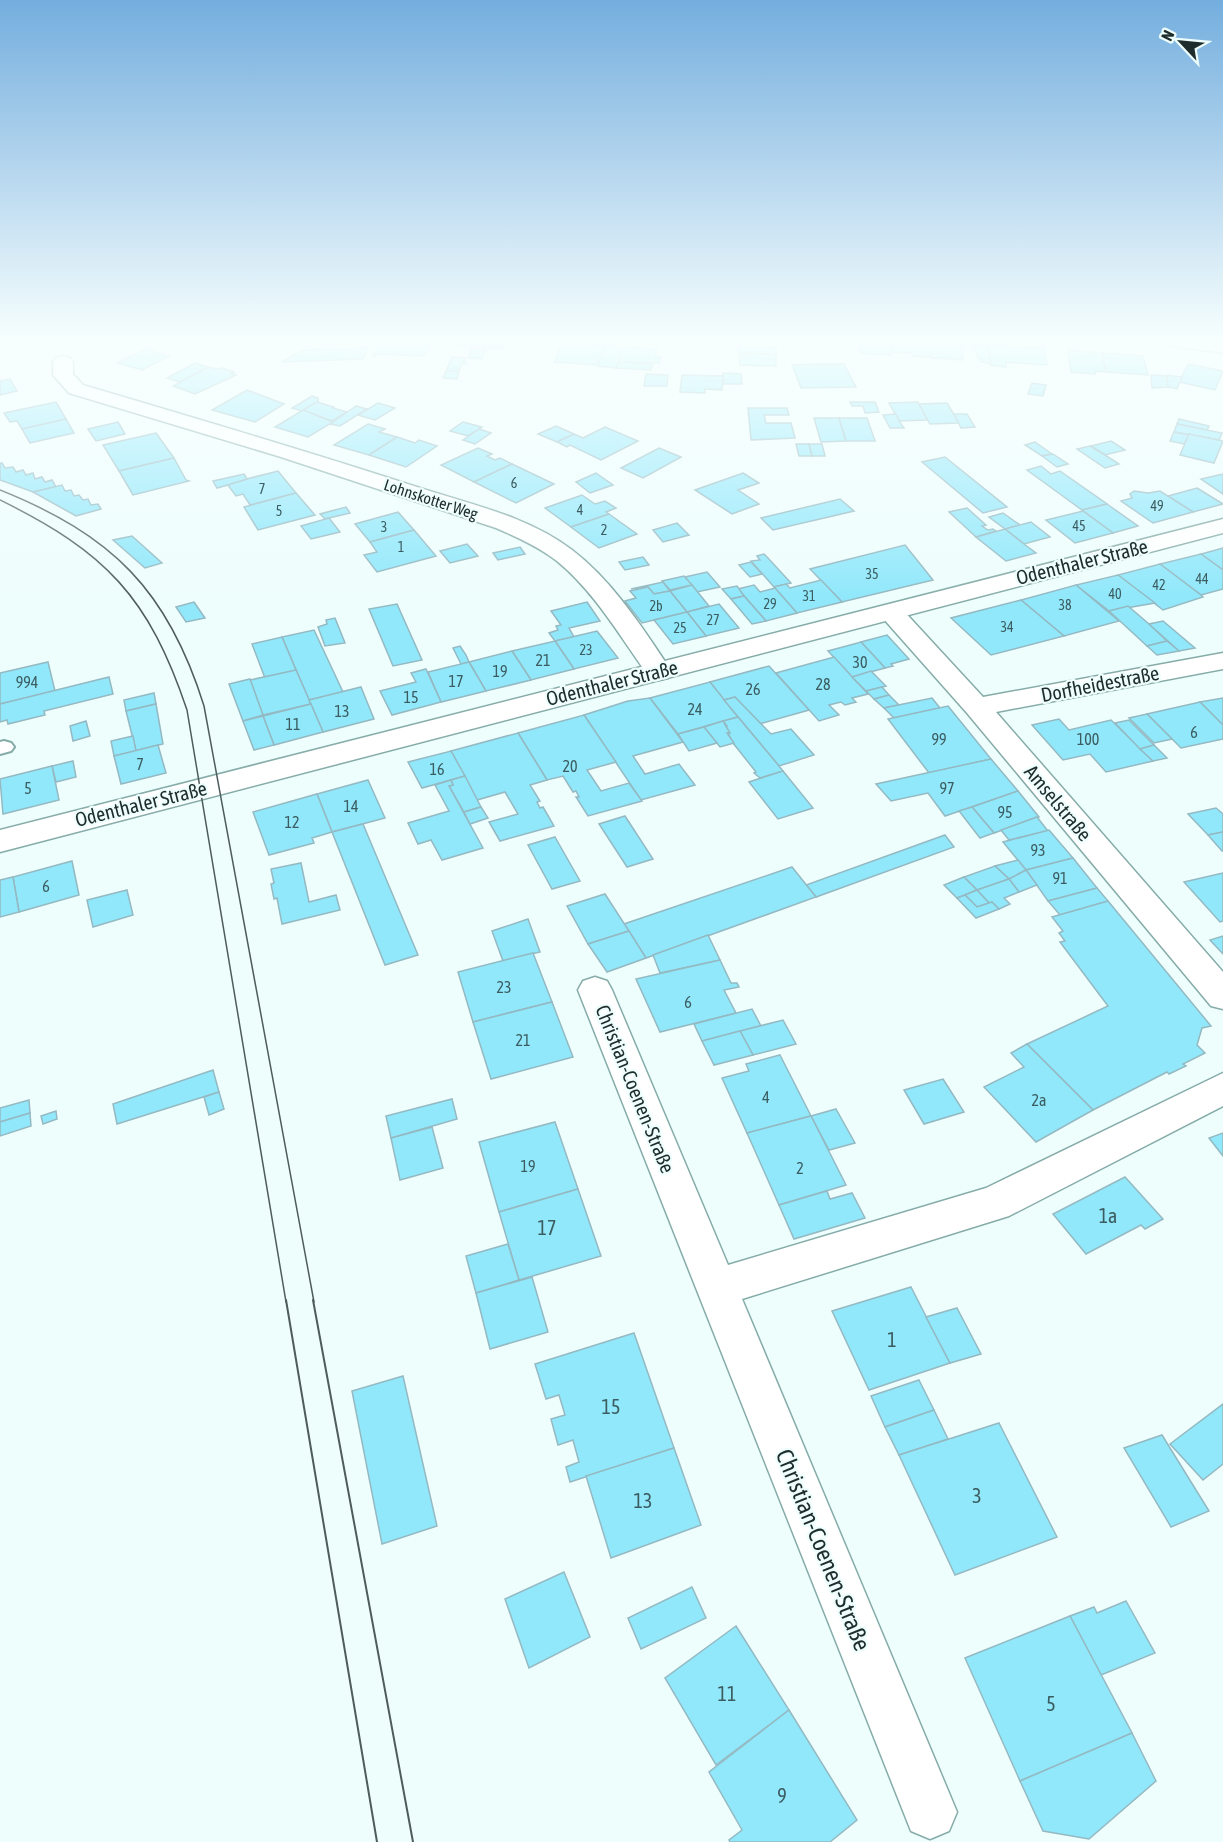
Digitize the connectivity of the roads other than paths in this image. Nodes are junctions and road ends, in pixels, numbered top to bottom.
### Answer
1 (198, 425) edge
2 (1223, 526) edge
3 (891, 612) junction
4 (1223, 661) edge
5 (658, 672) junction
6 (977, 707) junction
7 (0, 841) edge
8 (595, 990) dead end
9 (1223, 996) edge
10 (1223, 1088) edge
11 (716, 1288) junction
12 (930, 1812) dead end

1 - 5 street, Lohnskotter Weg
2 - 3 street, Odenthaler Straße
3 - 5 street, Odenthaler Straße
3 - 6 street, Amselstraße
4 - 6 street, Dorfheidestraße
5 - 7 street, Odenthaler Straße
6 - 9 street, Amselstraße
8 - 11 street, Christian-Coenen-Straße
10 - 11 street
11 - 12 street, Christian-Coenen-Straße

